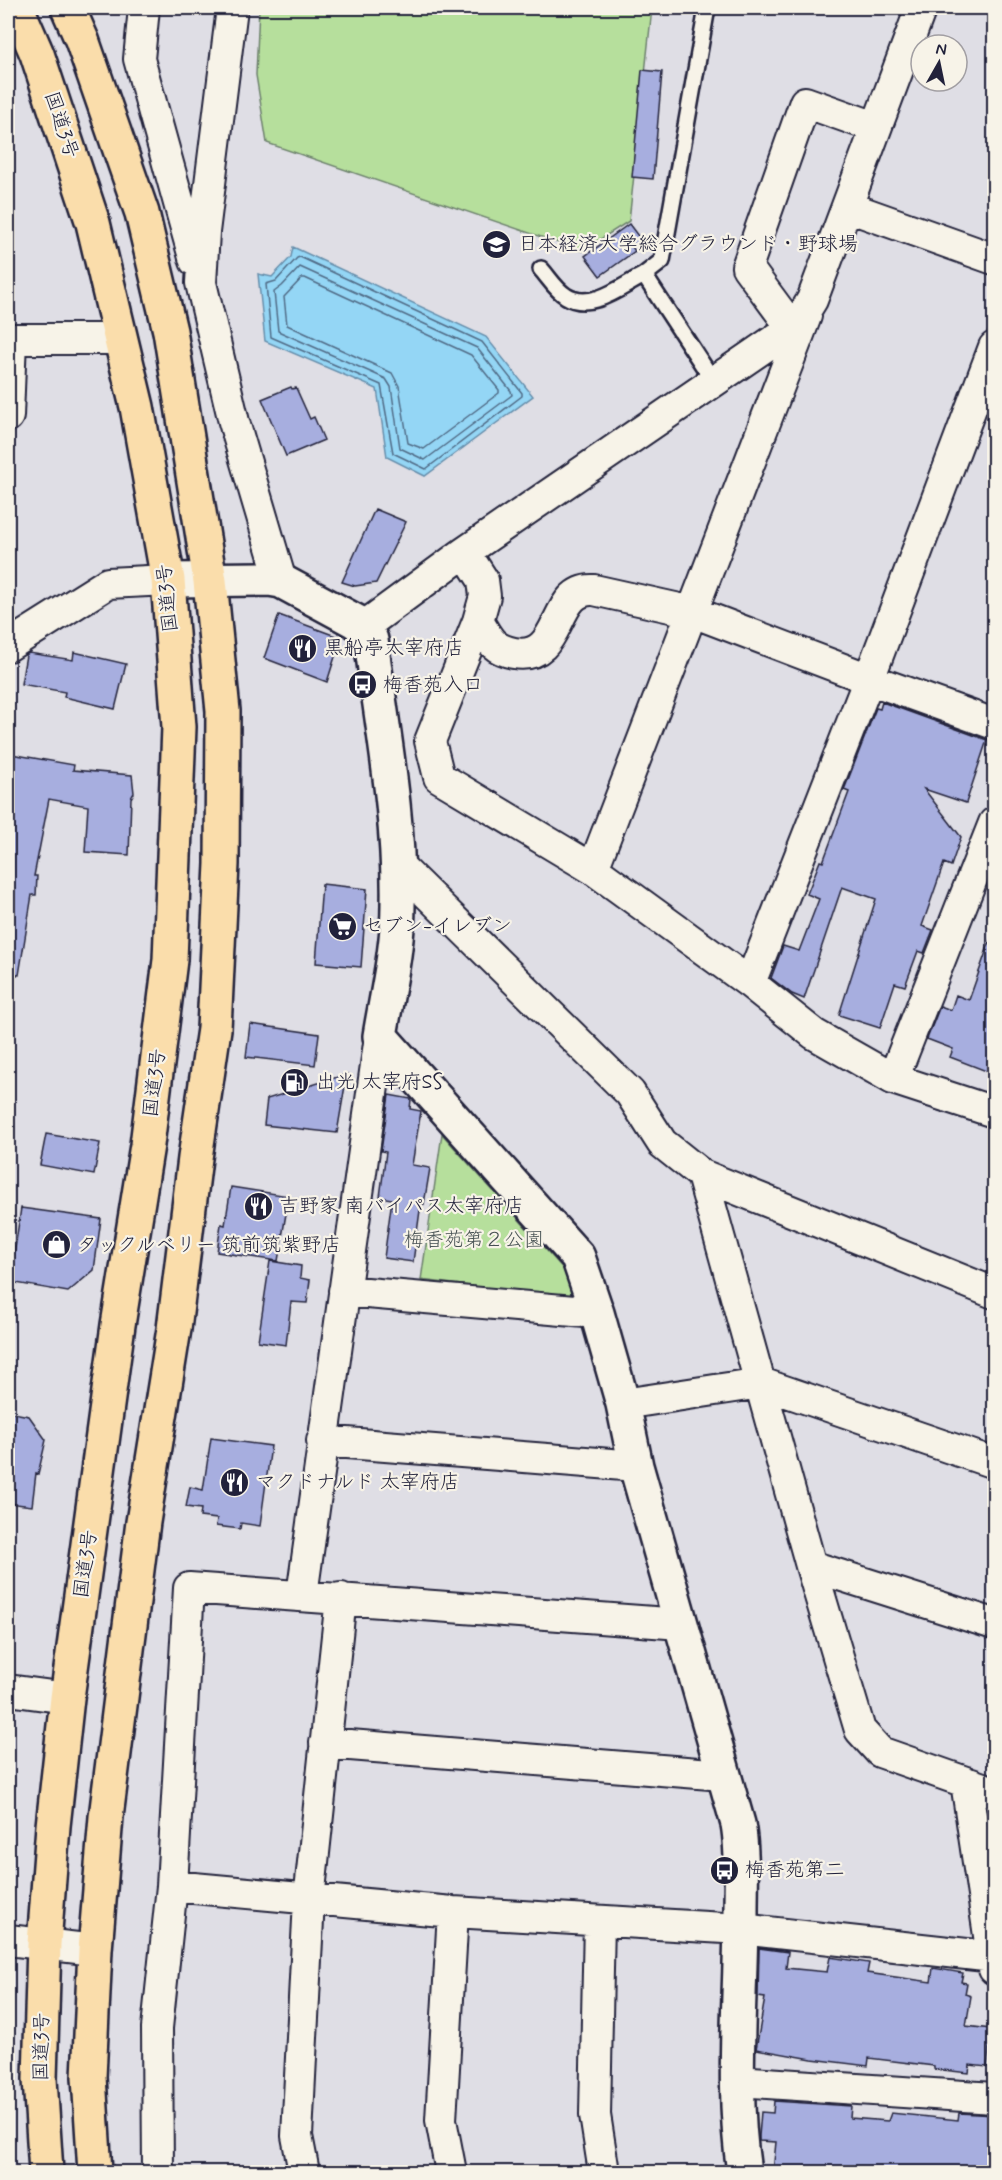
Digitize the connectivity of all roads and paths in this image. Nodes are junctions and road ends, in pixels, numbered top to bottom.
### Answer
1 (17, 8) edge
2 (68, 8) edge
3 (144, 8) edge
4 (232, 8) edge
5 (707, 8) edge
6 (921, 8) edge
7 (875, 127) junction
8 (848, 207) junction
9 (994, 259) edge
10 (541, 269) dead end
11 (644, 275) junction
12 (201, 283) junction
13 (812, 300) junction
14 (792, 328) junction
15 (9, 339) edge
16 (122, 339) junction
17 (994, 347) edge
18 (714, 382) junction
19 (8, 416) edge
20 (465, 552) junction
21 (168, 580) junction
22 (210, 581) junction
23 (281, 581) junction
24 (693, 612) junction
25 (478, 621) junction
26 (363, 627) junction
27 (8, 646) edge
28 (869, 679) junction
29 (994, 724) edge
30 (994, 823) edge
31 (398, 864) junction
32 (593, 869) junction
33 (750, 983) junction
34 (380, 1036) junction
35 (893, 1079) junction
36 (994, 1112) edge
37 (702, 1175) junction
38 (344, 1292) junction
39 (994, 1293) edge
40 (597, 1313) junction
41 (761, 1383) junction
42 (623, 1404) junction
43 (322, 1441) junction
44 (994, 1463) edge
45 (636, 1466) junction
46 (811, 1566) junction
47 (302, 1595) junction
48 (341, 1598) junction
49 (681, 1624) junction
50 (994, 1624) edge
51 (8, 1690) edge
52 (67, 1698) junction
53 (325, 1743) junction
54 (723, 1776) junction
55 (966, 1782) junction
56 (994, 1792) edge
57 (172, 1886) junction
58 (309, 1900) junction
59 (453, 1912) junction
60 (598, 1921) junction
61 (741, 1929) junction
62 (8, 1940) edge
63 (44, 1944) junction
64 (95, 1950) junction
65 (994, 1961) edge
66 (737, 2080) junction
67 (994, 2098) edge
68 (46, 2172) edge
69 (95, 2172) edge
70 (158, 2172) edge
71 (304, 2172) edge
72 (451, 2172) edge
73 (604, 2172) edge
74 (744, 2172) edge

1 - 16 highway, 国道3号
2 - 22 highway
3 - 12 street
4 - 12 street
5 - 11 lane
6 - 7 street
7 - 8 street
7 - 14 street
8 - 9 street
8 - 13 street
10 - 11 lane
11 - 18 lane
12 - 23 street
13 - 14 street
13 - 24 street
14 - 18 street
15 - 16 street
15 - 19 street
16 - 21 highway, 国道3号
17 - 28 street
18 - 20 street
20 - 25 street
20 - 26 street
21 - 22 street
21 - 27 street
21 - 52 highway, 国道3号
22 - 23 street
22 - 64 highway
23 - 26 street
24 - 25 street
24 - 28 street
24 - 32 street
25 - 32 street
26 - 31 street
28 - 29 street
28 - 33 street
30 - 35 street
31 - 34 street
31 - 37 street
32 - 33 street
33 - 35 street
34 - 38 street
34 - 40 street
35 - 36 street
37 - 39 street
37 - 41 street
38 - 40 street
38 - 43 street
40 - 42 street
41 - 42 street
41 - 44 street
41 - 46 street
42 - 45 street
43 - 45 street
43 - 47 street
45 - 49 street
46 - 50 street
46 - 55 street
47 - 48 street
47 - 57 street
48 - 49 street
48 - 53 street
49 - 54 street
51 - 52 street
52 - 63 highway, 国道3号
53 - 54 street
53 - 58 street
54 - 61 street
55 - 56 street
55 - 65 street
57 - 58 street
57 - 70 street
58 - 59 street
58 - 71 street
59 - 60 street
59 - 72 street
60 - 61 street
60 - 73 street
61 - 65 street
61 - 66 street
62 - 63 street
63 - 64 street
63 - 68 highway, 国道3号
64 - 69 highway
66 - 67 street
66 - 74 street

